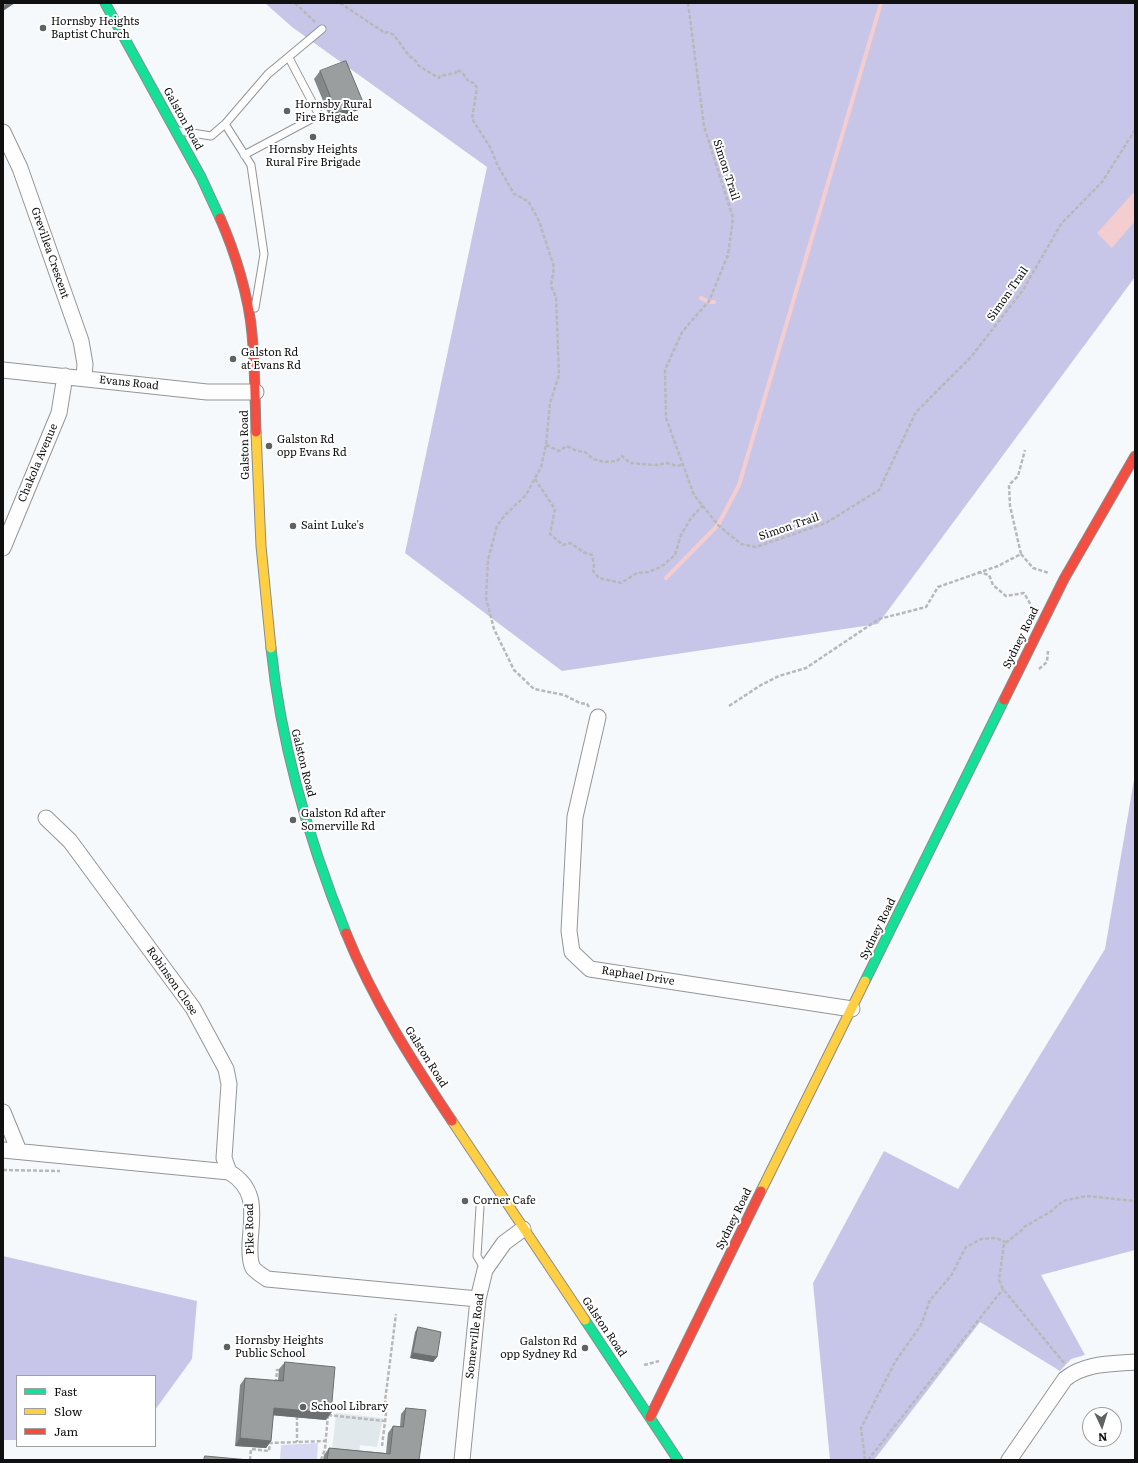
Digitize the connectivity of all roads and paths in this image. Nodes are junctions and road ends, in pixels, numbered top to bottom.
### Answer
1 (105, 3) edge
2 (295, 3) edge
3 (340, 3) edge
4 (688, 3) edge
5 (322, 29) joint
6 (289, 58) junction
7 (225, 124) junction
8 (176, 130) junction
9 (1135, 130) edge
10 (3, 132) edge
11 (244, 155) junction
12 (252, 332) junction
13 (3, 370) edge
14 (65, 376) junction
15 (84, 378) junction
16 (256, 392) junction
17 (546, 444) junction
18 (1025, 450) dead end
19 (1135, 456) edge
20 (683, 464) junction
21 (535, 479) junction
22 (703, 505) junction
23 (3, 548) edge
24 (1021, 554) junction
25 (978, 572) junction
26 (1064, 578) junction
27 (1047, 614) junction
28 (729, 706) dead end
29 (598, 717) joint
30 (46, 818) dead end
31 (852, 1009) junction
32 (3, 1112) edge
33 (3, 1150) edge
34 (19, 1152) junction
35 (228, 1172) junction
36 (1135, 1200) edge
37 (480, 1207) dead end
38 (524, 1229) junction
39 (1005, 1242) junction
40 (485, 1270) junction
41 (1003, 1289) junction
42 (478, 1299) junction
43 (396, 1314) dead end
44 (1135, 1362) edge
45 (285, 1371) edge
46 (1073, 1373) junction
47 (275, 1388) edge
48 (329, 1407) edge
49 (289, 1415) edge
50 (328, 1415) junction
51 (297, 1416) junction
52 (304, 1417) edge
53 (650, 1417) junction
54 (320, 1418) edge
55 (328, 1419) junction
56 (385, 1422) junction
57 (326, 1441) junction
58 (297, 1442) junction
59 (382, 1446) dead end
60 (250, 1460) edge
61 (321, 1460) edge
62 (462, 1460) edge
63 (678, 1460) edge
64 (865, 1460) edge
65 (868, 1460) edge
66 (1009, 1460) edge

1 - 8 main road, Galston Road
2 - 5 path
3 - 17 path
4 - 20 path, Simon Trail
5 - 6 lane
6 - 7 lane
6 - 11 lane
7 - 8 lane
7 - 11 lane
8 - 12 main road, Galston Road
9 - 22 path, Simon Trail
10 - 15 street, Grevillea Crescent
11 - 12 lane
12 - 16 main road, Galston Road
13 - 14 street, Evans Road
14 - 15 street, Evans Road
14 - 23 street, Chakola Avenue
15 - 16 street, Evans Road
16 - 38 main road, Galston Road
17 - 20 path
17 - 21 path
18 - 24 path
19 - 26 main road, Sydney Road
20 - 22 path, Simon Trail
21 - 22 path
21 - 29 path
24 - 25 path
24 - 26 path
25 - 27 path
25 - 28 path
26 - 27 main road, Sydney Road
27 - 31 main road, Sydney Road
29 - 31 street, Raphael Drive
30 - 35 street, Robinson Close
31 - 53 main road, Sydney Road
32 - 34 street
33 - 34 street, Pike Road
34 - 35 street, Pike Road
35 - 42 street, Pike Road
36 - 39 path
37 - 40 lane
38 - 40 street, Somerville Road
38 - 53 main road, Galston Road
39 - 41 path
39 - 64 path
40 - 42 street, Somerville Road
41 - 46 path
41 - 65 path
42 - 62 street, Somerville Road
43 - 56 path
44 - 46 street
45 - 47 path
46 - 66 street
48 - 50 path
49 - 51 path
50 - 55 path
50 - 56 path
51 - 52 path
51 - 58 path
53 - 63 main road, Galston Road
54 - 55 path
55 - 57 path
56 - 59 path
57 - 58 path
57 - 61 path
58 - 60 path

